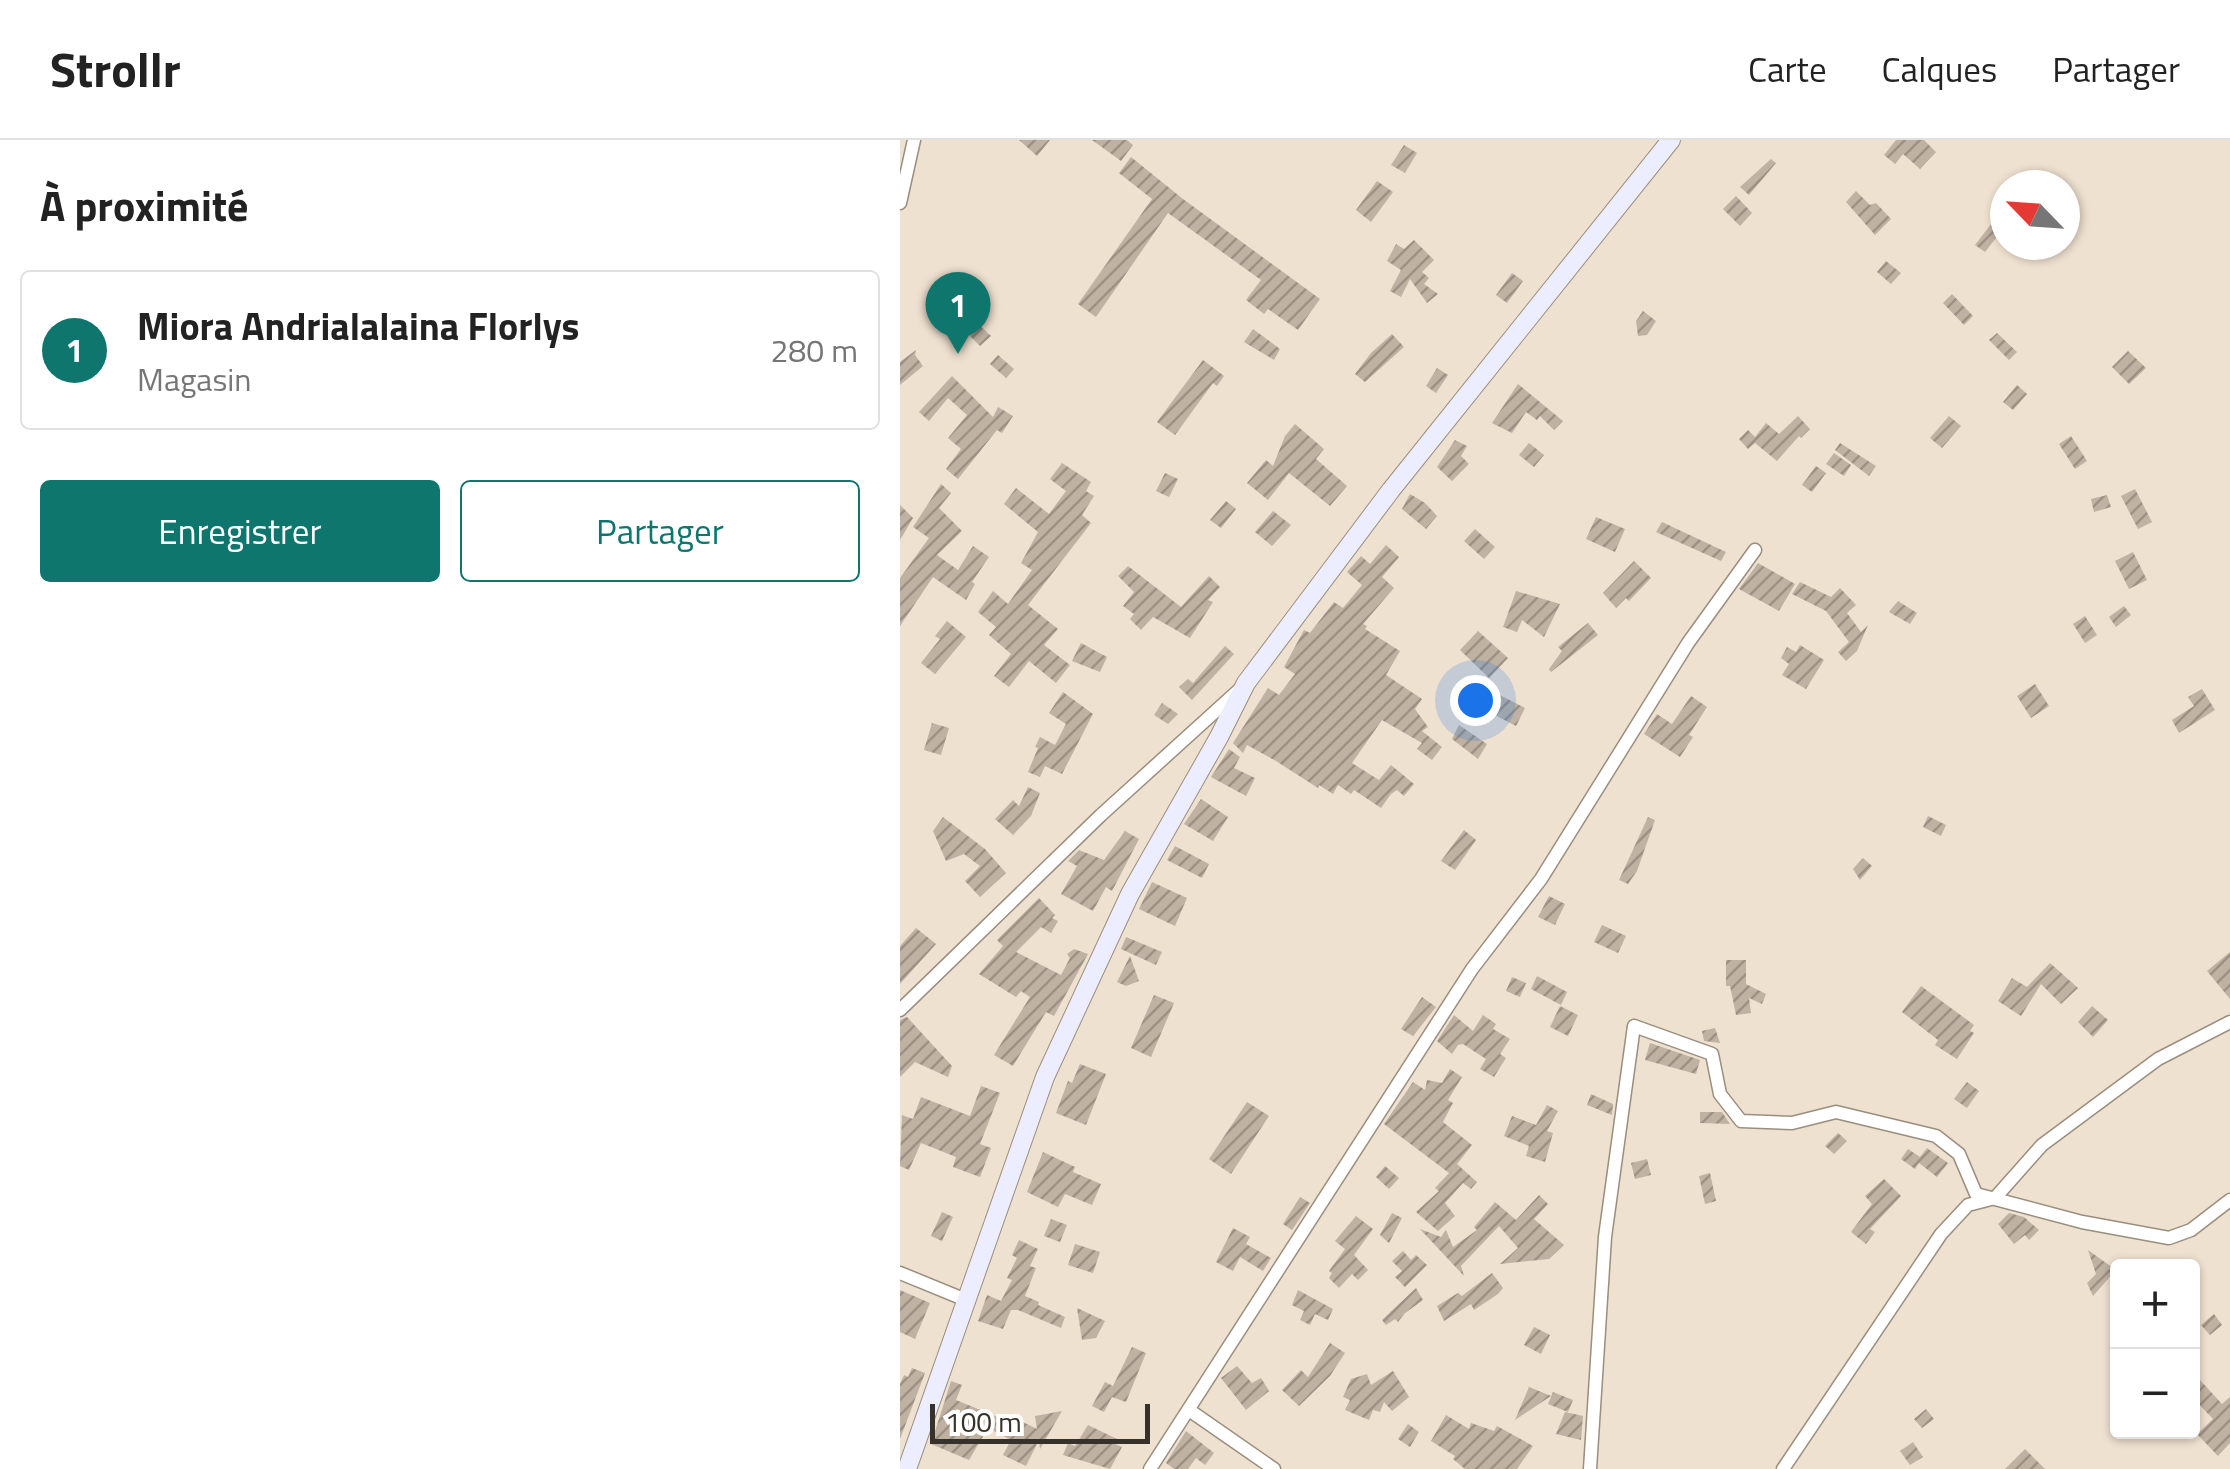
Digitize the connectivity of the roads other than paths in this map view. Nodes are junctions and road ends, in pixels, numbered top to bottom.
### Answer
1 (914, 140) edge
2 (1671, 140) edge
3 (900, 203) edge
4 (1755, 550) dead end
5 (1246, 684) junction
6 (900, 1010) edge
7 (2230, 1022) edge
8 (1994, 1198) junction
9 (2230, 1200) edge
10 (900, 1272) edge
11 (966, 1300) junction
12 (1189, 1410) junction
13 (907, 1469) edge
14 (1150, 1469) edge
15 (1274, 1469) edge
16 (1590, 1469) edge
17 (1783, 1469) edge

1 - 3 street
2 - 5 main road
4 - 12 street
5 - 6 street
5 - 11 main road
7 - 8 street
8 - 9 street
8 - 16 street
8 - 17 street
10 - 11 street
11 - 13 main road
12 - 14 street
12 - 15 street

